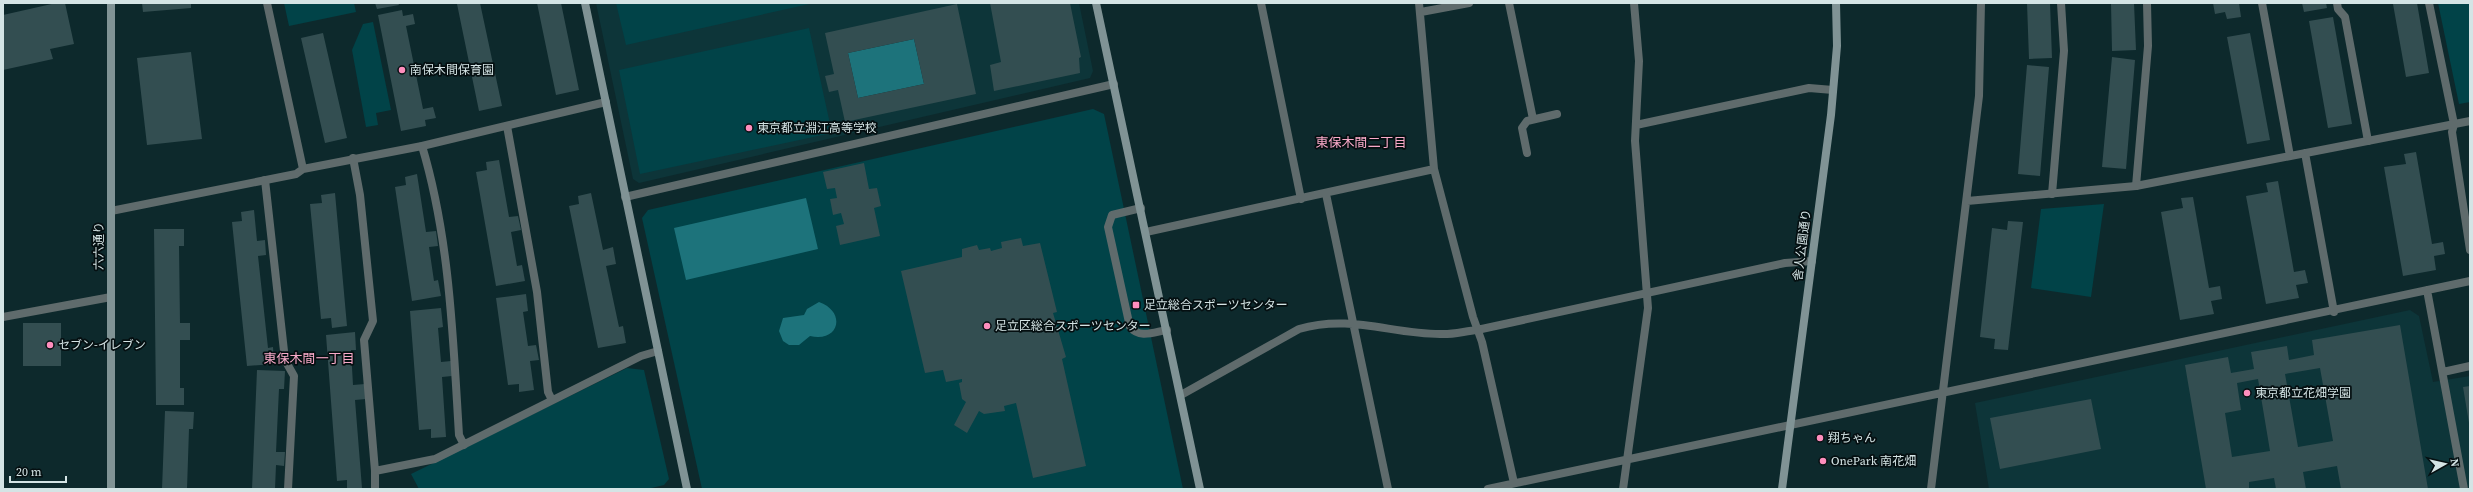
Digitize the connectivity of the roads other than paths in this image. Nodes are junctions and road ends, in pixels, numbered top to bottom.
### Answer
1 (111, 3) edge
2 (267, 3) edge
3 (585, 3) edge
4 (1096, 3) edge
5 (1261, 3) edge
6 (1419, 3) edge
7 (1469, 3) edge
8 (1509, 3) edge
9 (1634, 3) edge
10 (1836, 3) edge
11 (1981, 3) edge
12 (2061, 3) edge
13 (2147, 3) edge
14 (2262, 3) edge
15 (2337, 3) edge
16 (2429, 3) edge
17 (1421, 12) junction
18 (1114, 84) junction
19 (1833, 90) junction
20 (606, 102) junction
21 (1557, 114) dead end
22 (1534, 120) junction
23 (2470, 121) edge
24 (2454, 124) junction
25 (1636, 125) junction
26 (507, 126) junction
27 (2368, 140) junction
28 (422, 146) junction
29 (1527, 153) dead end
30 (2305, 153) junction
31 (2290, 156) junction
32 (353, 158) junction
33 (303, 169) junction
34 (1434, 169) junction
35 (265, 180) junction
36 (2136, 186) junction
37 (1326, 194) junction
38 (2052, 194) junction
39 (625, 197) junction
40 (1301, 199) junction
41 (1967, 201) junction
42 (1141, 208) junction
43 (111, 211) junction
44 (1146, 232) junction
45 (2470, 250) edge
46 (1812, 261) junction
47 (2470, 282) edge
48 (2427, 290) junction
49 (1647, 293) junction
50 (111, 297) junction
51 (2334, 312) junction
52 (3, 317) edge
53 (1352, 322) junction
54 (1167, 330) junction
55 (1477, 330) junction
56 (658, 352) junction
57 (2470, 366) edge
58 (2443, 372) junction
59 (1943, 394) junction
60 (1181, 395) junction
61 (552, 400) junction
62 (1790, 426) junction
63 (464, 445) junction
64 (1627, 460) junction
65 (375, 471) junction
66 (1514, 484) junction
67 (111, 489) edge
68 (288, 489) edge
69 (375, 489) edge
70 (687, 489) edge
71 (1200, 489) edge
72 (1388, 489) edge
73 (1488, 489) edge
74 (1623, 489) edge
75 (1782, 489) edge
76 (1931, 489) edge
77 (2464, 489) edge

1 - 43 street, 六六通り
2 - 33 street
3 - 20 street
4 - 18 street
5 - 40 street
6 - 17 street
7 - 17 street
8 - 22 street
9 - 25 street
10 - 19 street, 舎人公園通り
11 - 41 street
12 - 38 street
13 - 36 street
14 - 31 street
15 - 27 street
16 - 24 street
17 - 34 street
18 - 39 street
18 - 42 street
19 - 25 street
19 - 46 street, 舎人公園通り
20 - 26 street
20 - 39 street
21 - 22 street
22 - 29 street
23 - 24 street
24 - 27 street
24 - 45 street
25 - 49 street
26 - 28 street
26 - 61 street
27 - 30 street
28 - 32 street
28 - 63 street
30 - 31 street
30 - 51 street
31 - 36 street
32 - 33 street
32 - 65 street
33 - 35 street
34 - 37 street
34 - 55 street
35 - 43 street
35 - 68 street
36 - 38 street
37 - 40 street
37 - 53 street
38 - 41 street
39 - 56 street
40 - 44 street
41 - 59 street
42 - 44 street
42 - 54 street
43 - 50 street, 六六通り
44 - 54 street
46 - 49 street
46 - 62 street, 舎人公園通り
47 - 48 street
48 - 51 street
48 - 58 street
49 - 55 street
49 - 64 street
50 - 52 street
50 - 67 street, 六六通り
51 - 59 street
53 - 55 street
53 - 60 street
53 - 72 street
54 - 60 street
55 - 66 street
56 - 61 street
56 - 70 street
57 - 58 street
58 - 77 street
59 - 62 street
59 - 76 street
60 - 71 street
61 - 63 street
62 - 64 street
62 - 75 street, 舎人公園通り
63 - 65 street
64 - 66 street
64 - 74 street
65 - 69 street
66 - 73 street

